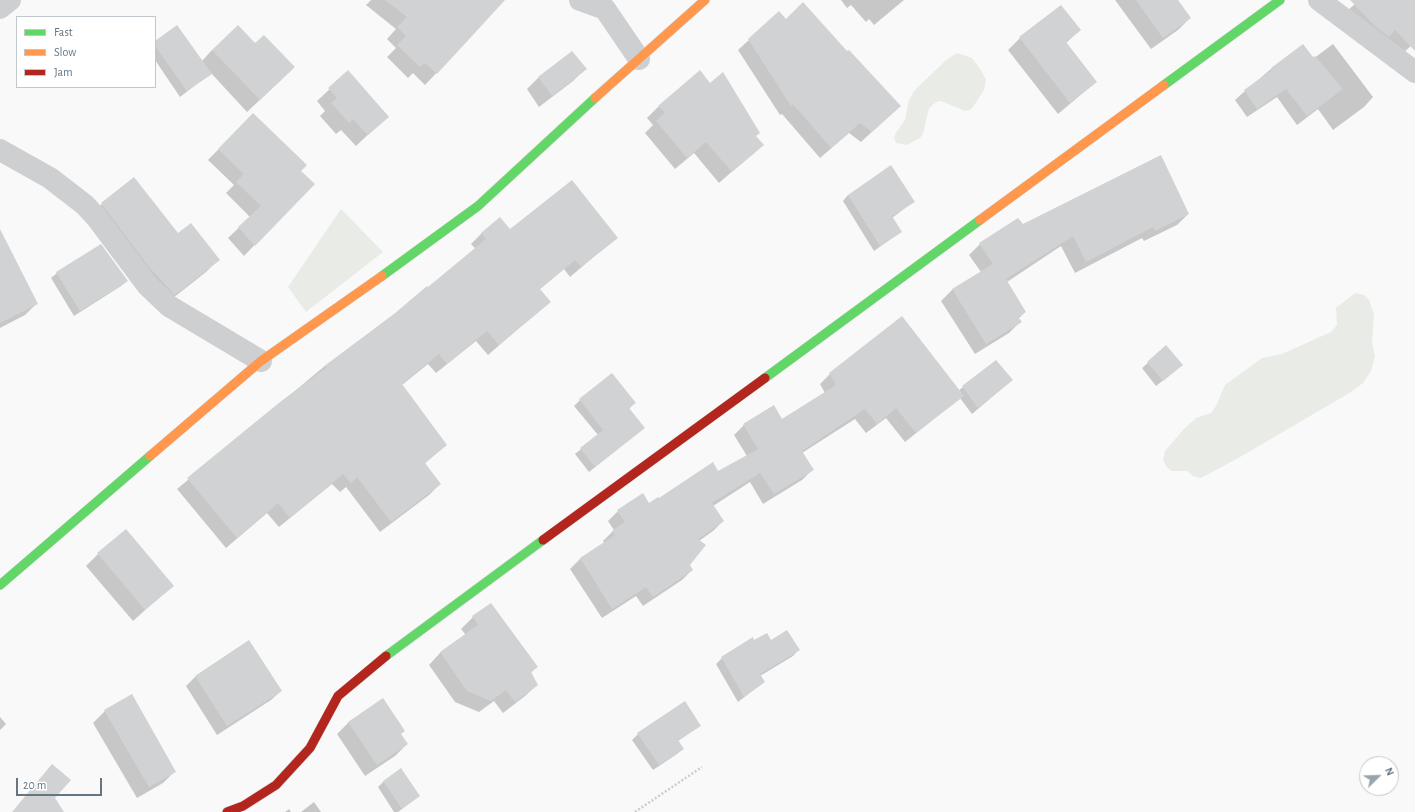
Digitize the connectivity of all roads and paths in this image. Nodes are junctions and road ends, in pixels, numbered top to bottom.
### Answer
1 (10, 0) edge
2 (580, 0) edge
3 (705, 0) edge
4 (1280, 0) edge
5 (1318, 0) edge
6 (0, 8) edge
7 (639, 59) junction
8 (1415, 72) edge
9 (0, 150) edge
10 (261, 361) junction
11 (0, 584) edge
12 (702, 767) dead end
13 (227, 812) edge
14 (635, 812) edge

1 - 6 street
2 - 7 street
3 - 7 street
4 - 13 street
5 - 8 street
7 - 10 street
9 - 10 street
10 - 11 street
12 - 14 path

